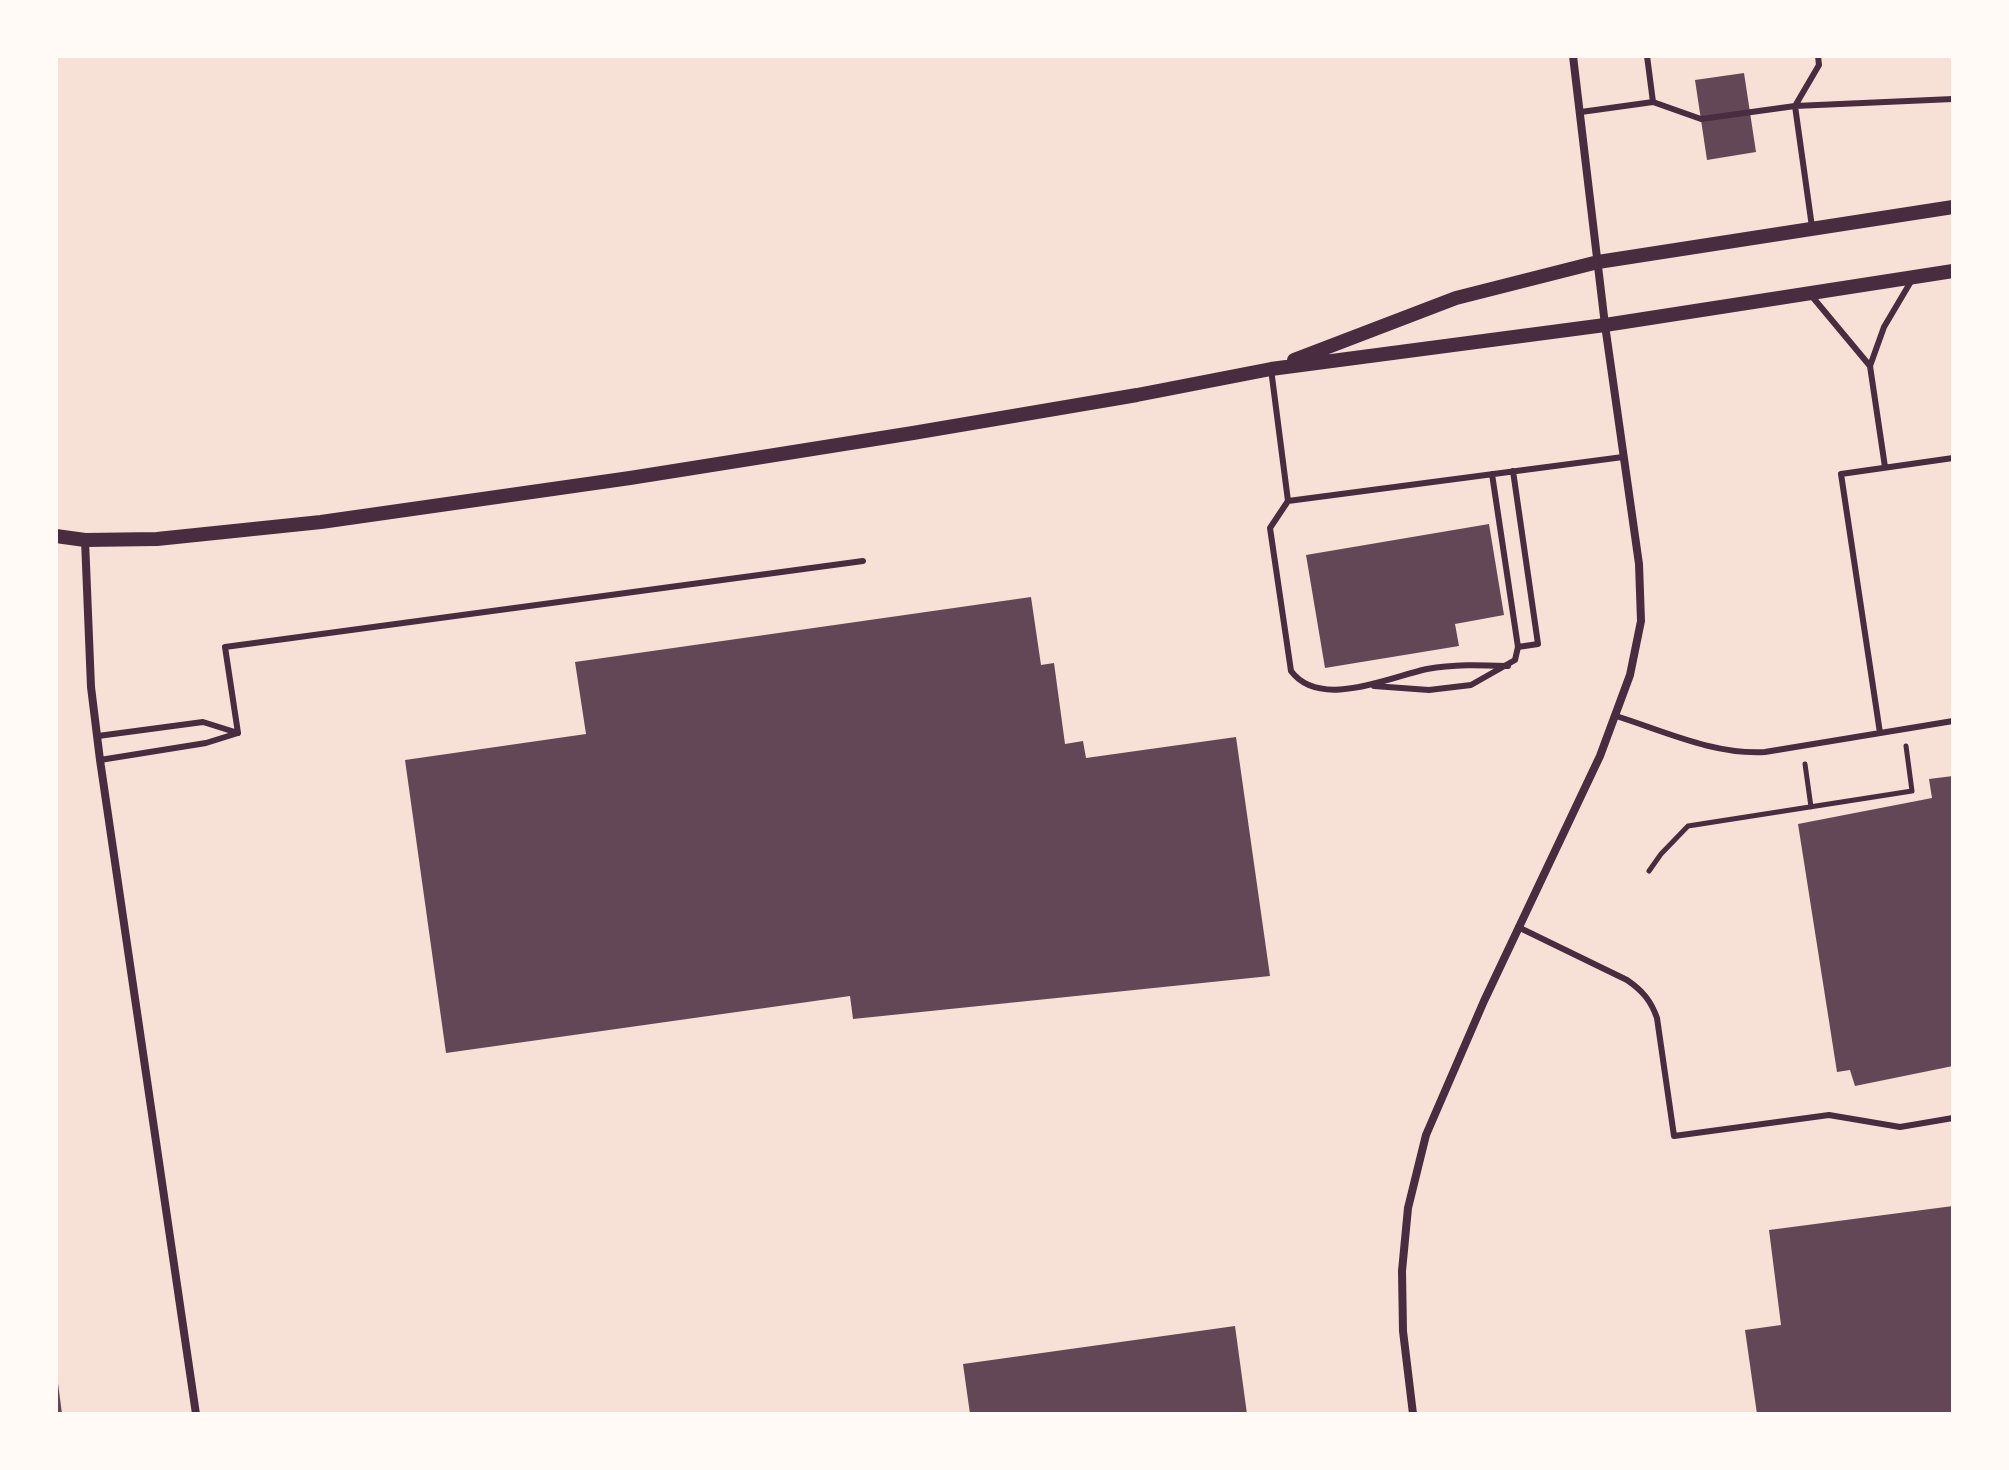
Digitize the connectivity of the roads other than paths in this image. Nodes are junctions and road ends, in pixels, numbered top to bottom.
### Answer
1 (1573, 56) edge
2 (1647, 56) edge
3 (1818, 56) edge
4 (1953, 99) edge
5 (1653, 102) junction
6 (1795, 106) junction
7 (1581, 112) junction
8 (1953, 207) edge
9 (1812, 229) junction
10 (1598, 262) junction
11 (1953, 271) edge
12 (1914, 277) junction
13 (1810, 294) junction
14 (1605, 325) junction
15 (1870, 366) junction
16 (1271, 369) junction
17 (1623, 457) junction
18 (1953, 458) edge
19 (1885, 467) junction
20 (1513, 471) junction
21 (1492, 474) junction
22 (1288, 501) junction
23 (56, 536) edge
24 (85, 540) junction
25 (863, 561) dead end
26 (1518, 647) junction
27 (1508, 666) junction
28 (1366, 686) junction
29 (1616, 716) junction
30 (1953, 721) edge
31 (238, 733) junction
32 (1880, 733) junction
33 (98, 736) junction
34 (100, 760) junction
35 (1518, 927) junction
36 (1953, 1118) edge
37 (196, 1414) edge
38 (1413, 1414) edge

1 - 7 street
2 - 5 lane
3 - 6 lane
4 - 6 lane
5 - 6 lane
5 - 7 lane
6 - 9 lane
7 - 10 street
8 - 9 street
9 - 10 street
10 - 14 street
10 - 16 street
11 - 12 street
12 - 13 street
12 - 15 lane
13 - 14 street
13 - 15 lane
14 - 16 street
14 - 17 street
15 - 19 lane
16 - 22 lane
16 - 24 street
17 - 20 lane
17 - 29 street
18 - 19 lane
19 - 32 lane
20 - 21 lane
20 - 26 lane
21 - 22 lane
21 - 26 lane
22 - 28 lane
23 - 24 street
24 - 33 street
25 - 31 lane
26 - 27 lane
27 - 28 lane
27 - 28 lane
29 - 32 lane
29 - 35 street
30 - 32 lane
31 - 33 lane
31 - 34 lane
33 - 34 street
34 - 37 street
35 - 36 lane
35 - 38 street

